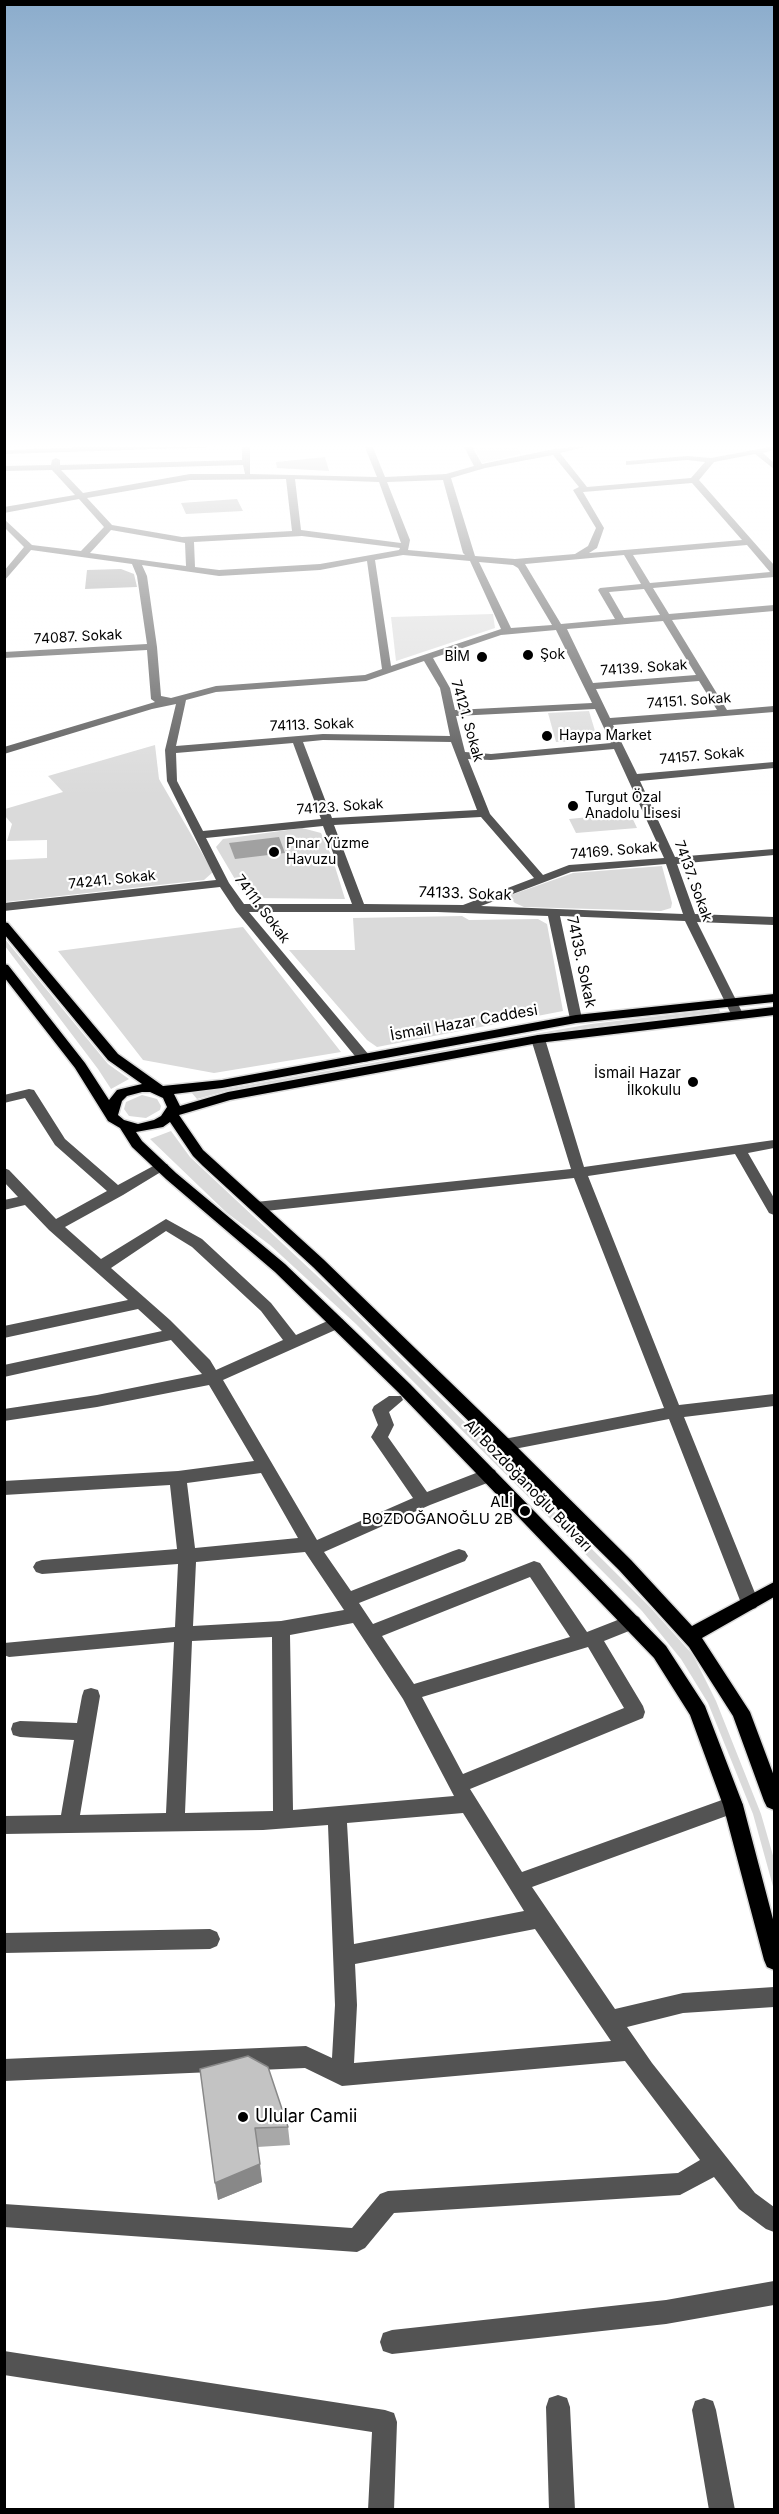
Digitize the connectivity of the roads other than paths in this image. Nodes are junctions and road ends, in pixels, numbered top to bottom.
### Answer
1 (17, 562) edge
2 (136, 562) edge
3 (138, 562) edge
4 (190, 562) edge
5 (354, 562) edge
6 (371, 562) edge
7 (475, 562) edge
8 (515, 562) edge
9 (632, 562) edge
10 (190, 570) junction
11 (774, 574) edge
12 (6, 576) edge
13 (645, 586) junction
14 (774, 608) edge
15 (668, 619) junction
16 (622, 622) junction
17 (560, 628) junction
18 (507, 631) junction
19 (152, 647) junction
20 (4, 655) edge
21 (427, 659) junction
22 (391, 671) junction
23 (702, 678) junction
24 (588, 686) junction
25 (169, 701) junction
26 (597, 706) junction
27 (774, 709) edge
28 (450, 713) junction
29 (724, 714) junction
30 (605, 722) junction
31 (455, 739) junction
32 (297, 740) junction
33 (616, 746) junction
34 (170, 750) junction
35 (4, 751) edge
36 (460, 755) junction
37 (774, 765) edge
38 (632, 778) junction
39 (484, 813) junction
40 (326, 822) junction
41 (199, 835) junction
42 (774, 852) edge
43 (672, 861) junction
44 (540, 878) junction
45 (223, 883) junction
46 (4, 907) edge
47 (240, 909) junction
48 (359, 909) junction
49 (462, 910) junction
50 (553, 912) junction
51 (689, 918) junction
52 (774, 921) edge
53 (4, 926) edge
54 (4, 969) edge
55 (774, 998) edge
56 (734, 1009) junction
57 (774, 1011) edge
58 (576, 1019) junction
59 (538, 1040) junction
60 (364, 1058) junction
61 (161, 1091) junction
62 (4, 1099) edge
63 (111, 1112) junction
64 (171, 1113) junction
65 (124, 1125) junction
66 (774, 1144) edge
67 (739, 1150) junction
68 (162, 1167) junction
69 (4, 1173) edge
70 (579, 1173) junction
71 (118, 1192) junction
72 (29, 1199) junction
73 (4, 1205) edge
74 (256, 1207) junction
75 (774, 1210) edge
76 (54, 1226) junction
77 (101, 1268) junction
78 (140, 1302) junction
79 (337, 1323) junction
80 (4, 1332) edge
81 (174, 1334) junction
82 (293, 1342) junction
83 (4, 1371) edge
84 (212, 1378) junction
85 (395, 1400) dead end
86 (774, 1400) edge
87 (673, 1412) junction
88 (4, 1415) edge
89 (504, 1445) junction
90 (266, 1466) junction
91 (489, 1475) junction
92 (178, 1478) junction
93 (4, 1488) edge
94 (424, 1500) junction
95 (312, 1546) junction
96 (187, 1556) junction
97 (459, 1556) dead end
98 (42, 1567) dead end
99 (774, 1589) edge
100 (750, 1602) junction
101 (353, 1608) junction
102 (633, 1622) junction
103 (280, 1629) junction
104 (370, 1633) junction
105 (183, 1634) junction
106 (690, 1636) junction
107 (587, 1640) junction
108 (9, 1649) dead end
109 (410, 1693) junction
110 (91, 1696) dead end
111 (20, 1729) dead end
112 (84, 1732) junction
113 (463, 1795) junction
114 (774, 1801) edge
115 (733, 1805) junction
116 (337, 1815) junction
117 (283, 1820) junction
118 (175, 1823) junction
119 (69, 1824) junction
120 (4, 1826) edge
121 (518, 1883) junction
122 (540, 1918) junction
123 (210, 1939) dead end
124 (4, 1943) edge
125 (344, 1956) junction
126 (774, 1960) edge
127 (774, 1997) edge
128 (610, 2021) junction
129 (630, 2050) junction
130 (4, 2070) edge
131 (342, 2075) junction
132 (717, 2163) junction
133 (4, 2216) edge
134 (774, 2221) edge
135 (774, 2293) edge
136 (392, 2342) dead end
137 (4, 2363) edge
138 (558, 2406) dead end
139 (704, 2410) dead end
140 (381, 2510) edge
141 (562, 2510) edge
142 (722, 2510) edge

1 - 12 street
2 - 19 street
3 - 10 street
4 - 10 street
5 - 10 street
6 - 22 street
7 - 18 street
8 - 17 street, 74137. Sokak
9 - 13 street
11 - 13 street
13 - 15 street
13 - 16 street
14 - 15 street
15 - 16 street
15 - 23 street
16 - 17 street
17 - 18 street
17 - 24 street, 74137. Sokak
18 - 21 street
19 - 20 street, 74087. Sokak
19 - 25 street
21 - 22 street
21 - 28 street, 74121. Sokak
22 - 25 street
23 - 24 street, 74139. Sokak
23 - 29 street
24 - 26 street, 74137. Sokak
25 - 34 street, 74111. Sokak
25 - 35 street
26 - 28 street
26 - 30 street, 74137. Sokak
27 - 29 street, 74151. Sokak
28 - 31 street, 74121. Sokak
29 - 30 street, 74151. Sokak
30 - 33 street, 74137. Sokak
31 - 32 street, 74113. Sokak
31 - 36 street, 74121. Sokak
32 - 34 street, 74113. Sokak
32 - 40 street
33 - 36 street
33 - 38 street, 74137. Sokak
34 - 41 street, 74111. Sokak
36 - 39 street, 74121. Sokak
37 - 38 street, 74157. Sokak
38 - 43 street, 74137. Sokak
39 - 40 street, 74123. Sokak
39 - 44 street, 74121. Sokak
40 - 41 street, 74123. Sokak
40 - 48 street
41 - 45 street, 74111. Sokak
42 - 43 street, 74169. Sokak
43 - 44 street, 74169. Sokak
43 - 51 street, 74137. Sokak
44 - 49 street, 74169. Sokak
45 - 46 street, 74241. Sokak
45 - 47 street, 74111. Sokak
47 - 48 street, 74133. Sokak
47 - 60 street, 74111. Sokak
48 - 49 street, 74133. Sokak
49 - 50 street, 74133. Sokak
50 - 51 street, 74133. Sokak
50 - 58 street, 74135. Sokak
51 - 52 street, 74133. Sokak
51 - 56 street, 74137. Sokak
53 - 61 main road
54 - 63 main road
55 - 56 main road, İsmail Hazar Caddesi
56 - 57 main road, İsmail Hazar Caddesi
56 - 58 main road, İsmail Hazar Caddesi
56 - 59 main road, İsmail Hazar Caddesi
58 - 60 main road, İsmail Hazar Caddesi
59 - 64 main road, İsmail Hazar Caddesi
59 - 70 street
60 - 61 main road, İsmail Hazar Caddesi
61 - 63 main road
61 - 64 main road
62 - 71 street
63 - 65 main road
64 - 65 main road
64 - 74 main road, Ali Bozdoğanoğlu Bulvarı
65 - 68 main road, Ali Bozdoğanoğlu Bulvarı
66 - 67 street
67 - 70 street
67 - 75 street
68 - 71 street
68 - 79 main road, Ali Bozdoğanoğlu Bulvarı
69 - 72 street
70 - 74 street
70 - 87 street
71 - 76 street
72 - 73 street
72 - 76 street
74 - 89 main road, Ali Bozdoğanoğlu Bulvarı
76 - 77 street
77 - 78 street
77 - 82 street
78 - 80 street
78 - 81 street
79 - 82 street
79 - 91 main road, Ali Bozdoğanoğlu Bulvarı
81 - 83 street
81 - 84 street
82 - 84 street
84 - 88 street
84 - 90 street
85 - 94 street
86 - 87 street
87 - 89 street
87 - 100 street
89 - 106 main road, Ali Bozdoğanoğlu Bulvarı
90 - 92 street
90 - 95 street
91 - 94 street
91 - 102 main road, Ali Bozdoğanoğlu Bulvarı
92 - 93 street
92 - 96 street
94 - 95 street
95 - 96 street
95 - 101 street
96 - 98 street
96 - 105 street
97 - 101 street
99 - 100 main road
100 - 106 main road
101 - 103 street
101 - 104 street
102 - 107 street
102 - 115 main road, Ali Bozdoğanoğlu Bulvarı
103 - 105 street
103 - 117 street
104 - 107 street
104 - 109 street
105 - 108 street
105 - 118 street
106 - 114 main road, Ali Bozdoğanoğlu Bulvarı
107 - 109 street
107 - 113 street
109 - 113 street
110 - 112 street
111 - 112 street
112 - 119 street
113 - 116 street
113 - 121 street
115 - 121 street
115 - 126 main road, Ali Bozdoğanoğlu Bulvarı
116 - 117 street
116 - 125 street
117 - 118 street
118 - 119 street
119 - 120 street
121 - 122 street
122 - 125 street
122 - 128 street
123 - 124 street
125 - 131 street
127 - 128 street
128 - 129 street
129 - 131 street
129 - 132 street
130 - 131 street
132 - 133 street
132 - 134 street
135 - 136 street
137 - 140 street
138 - 141 street
139 - 142 street

